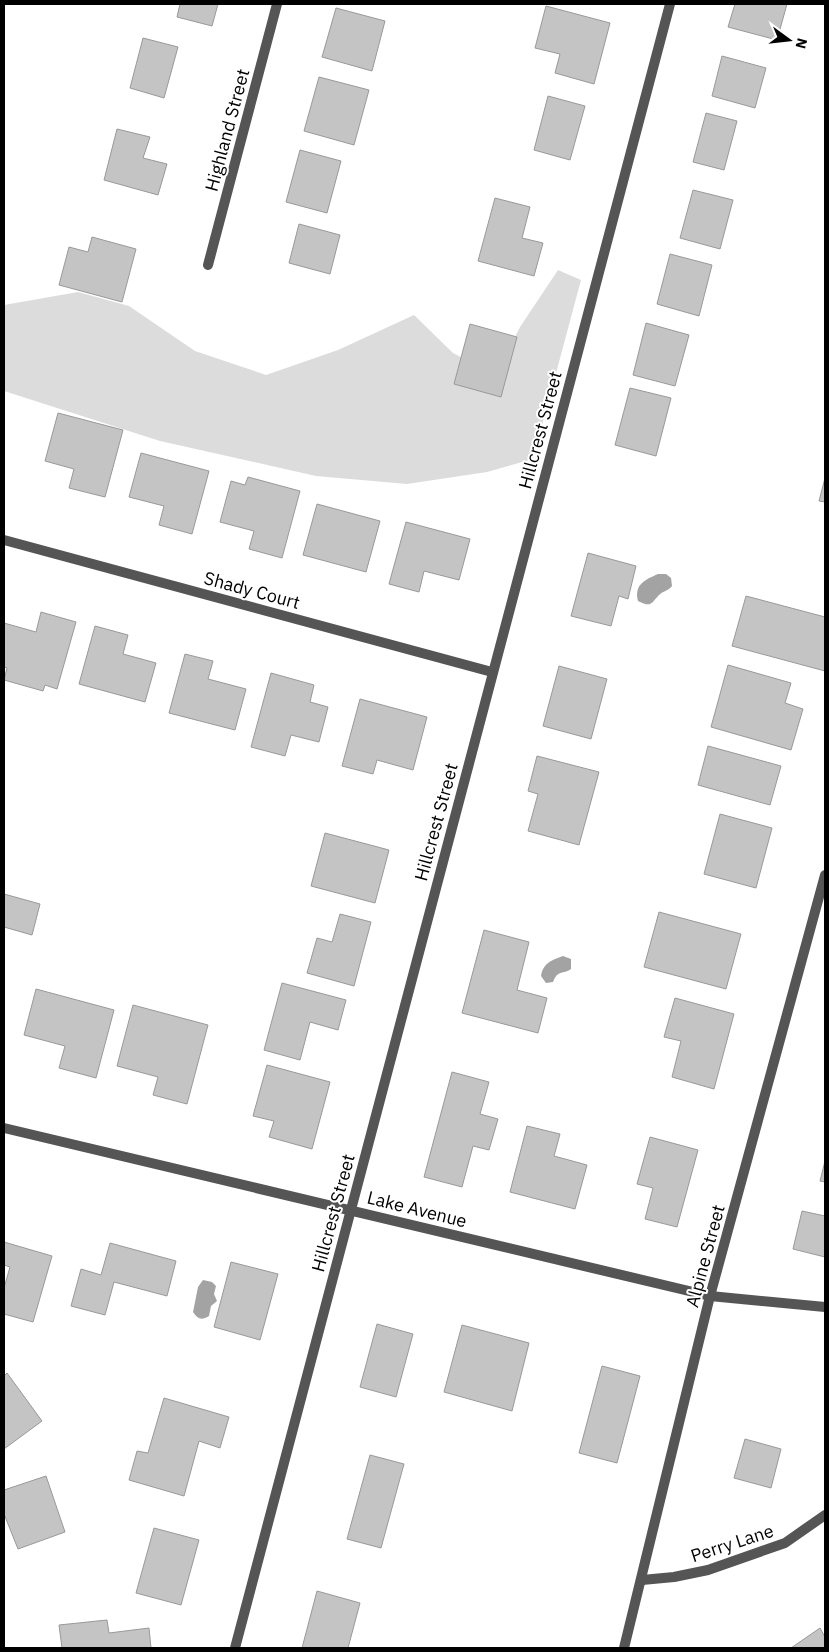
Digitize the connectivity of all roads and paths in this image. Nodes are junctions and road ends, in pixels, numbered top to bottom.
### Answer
1 (277, 4) edge
2 (670, 4) edge
3 (208, 265) dead end
4 (4, 540) edge
5 (492, 672) junction
6 (825, 875) edge
7 (4, 1128) edge
8 (350, 1210) junction
9 (710, 1296) junction
10 (825, 1307) edge
11 (825, 1516) edge
12 (642, 1580) junction
13 (235, 1648) edge
14 (624, 1648) edge

1 - 3 street, Highland Street
2 - 5 street, Hillcrest Street
4 - 5 street, Shady Court
5 - 8 street, Hillcrest Street
6 - 9 street, Alpine Street
7 - 8 street, Lake Avenue
8 - 9 street, Lake Avenue
8 - 13 street, Hillcrest Street
9 - 10 street, Lake Avenue
9 - 12 street, Alpine Street
11 - 12 street, Perry Lane
12 - 14 street, Alpine Street

